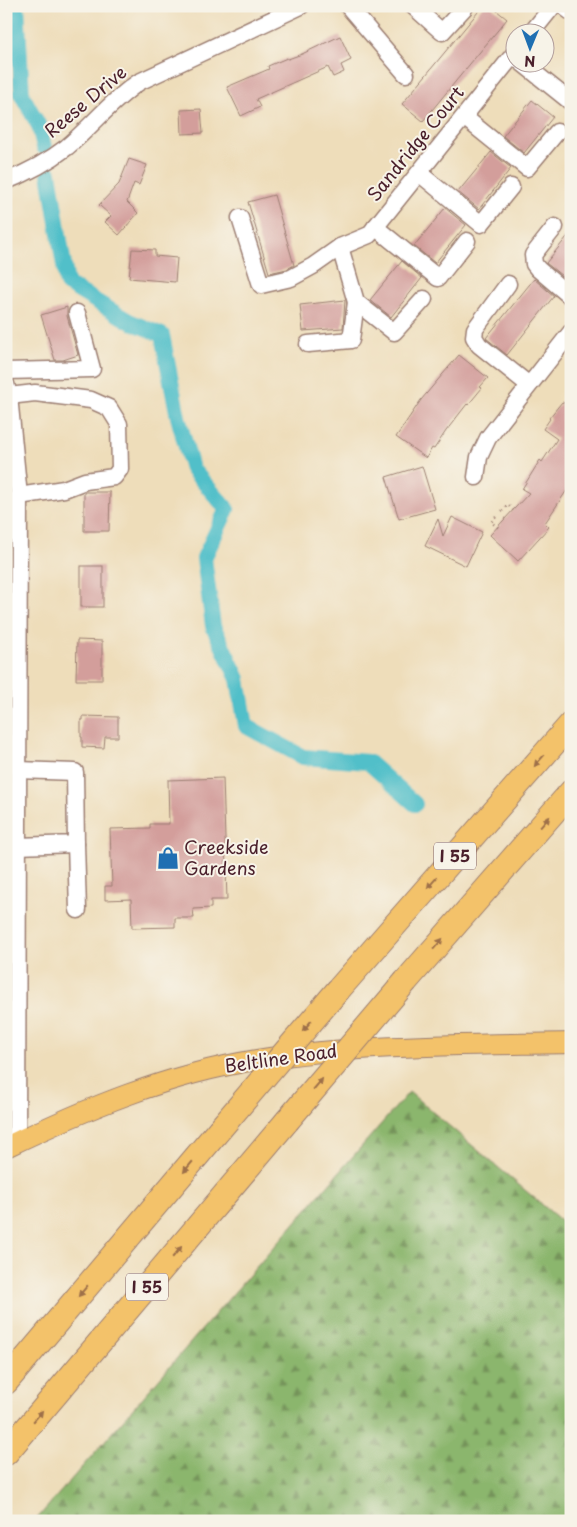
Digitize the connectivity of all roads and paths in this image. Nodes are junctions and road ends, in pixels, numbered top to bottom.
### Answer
1 (301, 6) edge
2 (348, 6) edge
3 (413, 6) edge
4 (553, 6) edge
5 (564, 6) edge
6 (465, 7) edge
7 (571, 12) edge
8 (540, 22) edge
9 (504, 71) edge
10 (534, 72) edge
11 (406, 74) dead end
12 (571, 102) edge
13 (464, 117) junction
14 (557, 132) dead end
15 (418, 173) junction
16 (6, 181) edge
17 (511, 187) dead end
18 (240, 218) dead end
19 (375, 227) junction
20 (554, 227) dead end
21 (467, 241) dead end
22 (340, 247) junction
23 (508, 284) dead end
24 (571, 297) edge
25 (424, 299) dead end
26 (356, 302) junction
27 (77, 312) dead end
28 (571, 332) edge
29 (308, 344) dead end
30 (6, 371) edge
31 (529, 385) junction
32 (8, 390) edge
33 (476, 477) dead end
34 (15, 501) edge
35 (502, 511) dead end
36 (516, 512) dead end
37 (496, 517) dead end
38 (500, 529) dead end
39 (12, 580) edge
40 (12, 703) edge
41 (571, 724) edge
42 (18, 770) junction
43 (571, 792) edge
44 (76, 844) junction
45 (17, 846) junction
46 (78, 910) dead end
47 (10, 925) edge
48 (12, 1010) edge
49 (571, 1043) edge
50 (11, 1145) edge
51 (6, 1382) edge
52 (6, 1453) edge

1 - 16 street, Reese Drive
2 - 11 street
3 - 6 street
4 - 8 street
5 - 7 street
9 - 13 street, Sandridge Court
10 - 12 street
13 - 14 street
13 - 15 street, Sandridge Court
15 - 17 street
15 - 19 street, Sandridge Court
18 - 22 street, Sandridge Court
19 - 21 street
19 - 22 street, Sandridge Court
20 - 24 street
22 - 26 street
23 - 31 street
25 - 26 street
26 - 29 street
27 - 30 street
28 - 31 street
31 - 33 street
32 - 34 street
32 - 34 street
34 - 39 street
35 - 36 path
37 - 38 path
39 - 40 street
40 - 42 street
41 -> 51 highway, I 55, bridge
42 - 44 street
42 - 45 street
52 -> 43 highway, I 55, bridge
44 - 45 street
44 - 46 street
45 - 47 street
47 - 48 street
48 - 50 street
49 - 50 main road, Beltline Road

